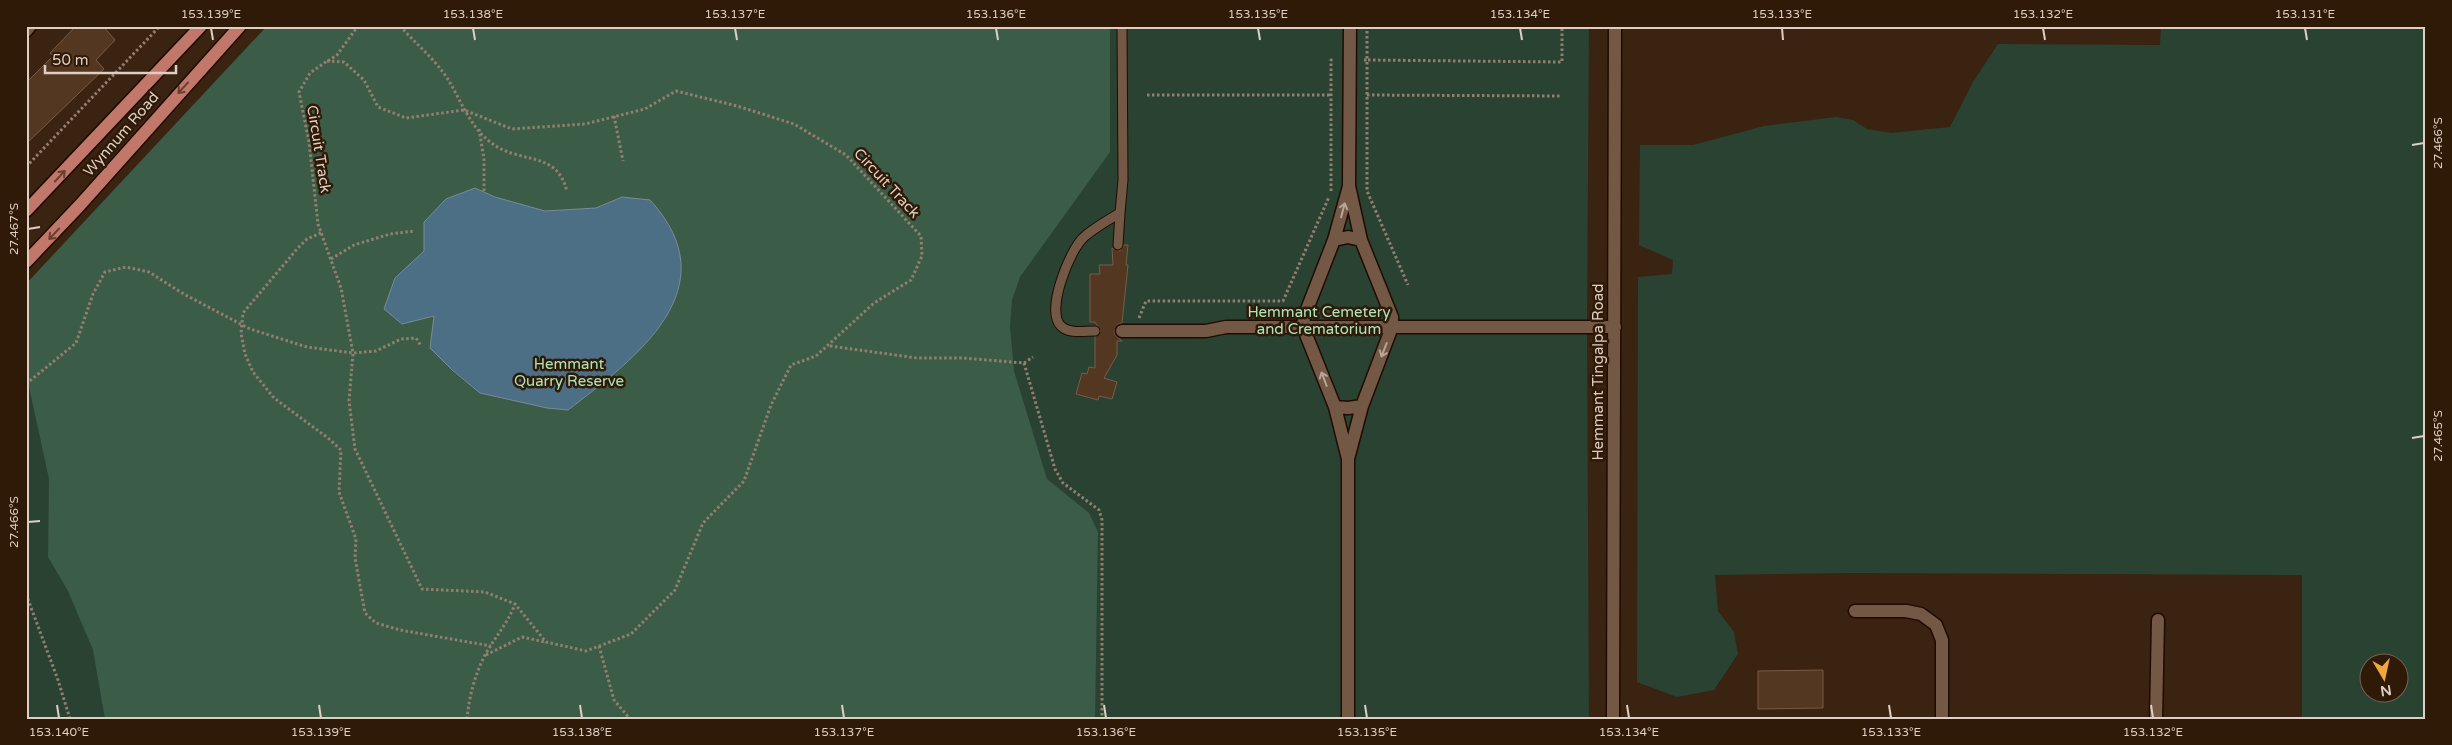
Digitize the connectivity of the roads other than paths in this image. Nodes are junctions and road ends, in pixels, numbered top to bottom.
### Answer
1 (30, 26) edge
2 (201, 26) edge
3 (240, 26) edge
4 (1122, 26) edge
5 (1350, 26) edge
6 (1615, 26) edge
7 (26, 31) edge
8 (1349, 186) junction
9 (26, 212) edge
10 (1120, 213) junction
11 (1334, 240) junction
12 (1361, 240) junction
13 (1118, 245) dead end
14 (26, 262) edge
15 (1303, 327) junction
16 (1392, 327) junction
17 (1615, 327) junction
18 (1095, 331) dead end
19 (1122, 331) dead end
20 (1362, 406) junction
21 (1335, 407) junction
22 (1348, 459) junction
23 (1855, 611) dead end
24 (2158, 620) dead end
25 (1348, 719) edge
26 (1613, 719) edge
27 (1942, 719) edge
28 (2156, 719) edge

1 - 7 street
9 -> 2 main road, Wynnum Road
3 -> 14 main road, Wynnum Road
4 - 10 lane
5 - 8 street
6 - 17 street, Hemmant Tingalpa Road
11 -> 8 street
8 - 12 street
10 - 13 lane
10 - 18 lane
11 - 12 street
11 - 15 street
12 - 16 street
15 - 16 street
15 - 19 street
21 -> 15 street
16 - 17 street
16 -> 20 street
17 - 26 street, Hemmant Tingalpa Road
20 - 21 street
20 - 22 street
21 - 22 street
22 - 25 street
23 - 27 street
24 - 28 street

